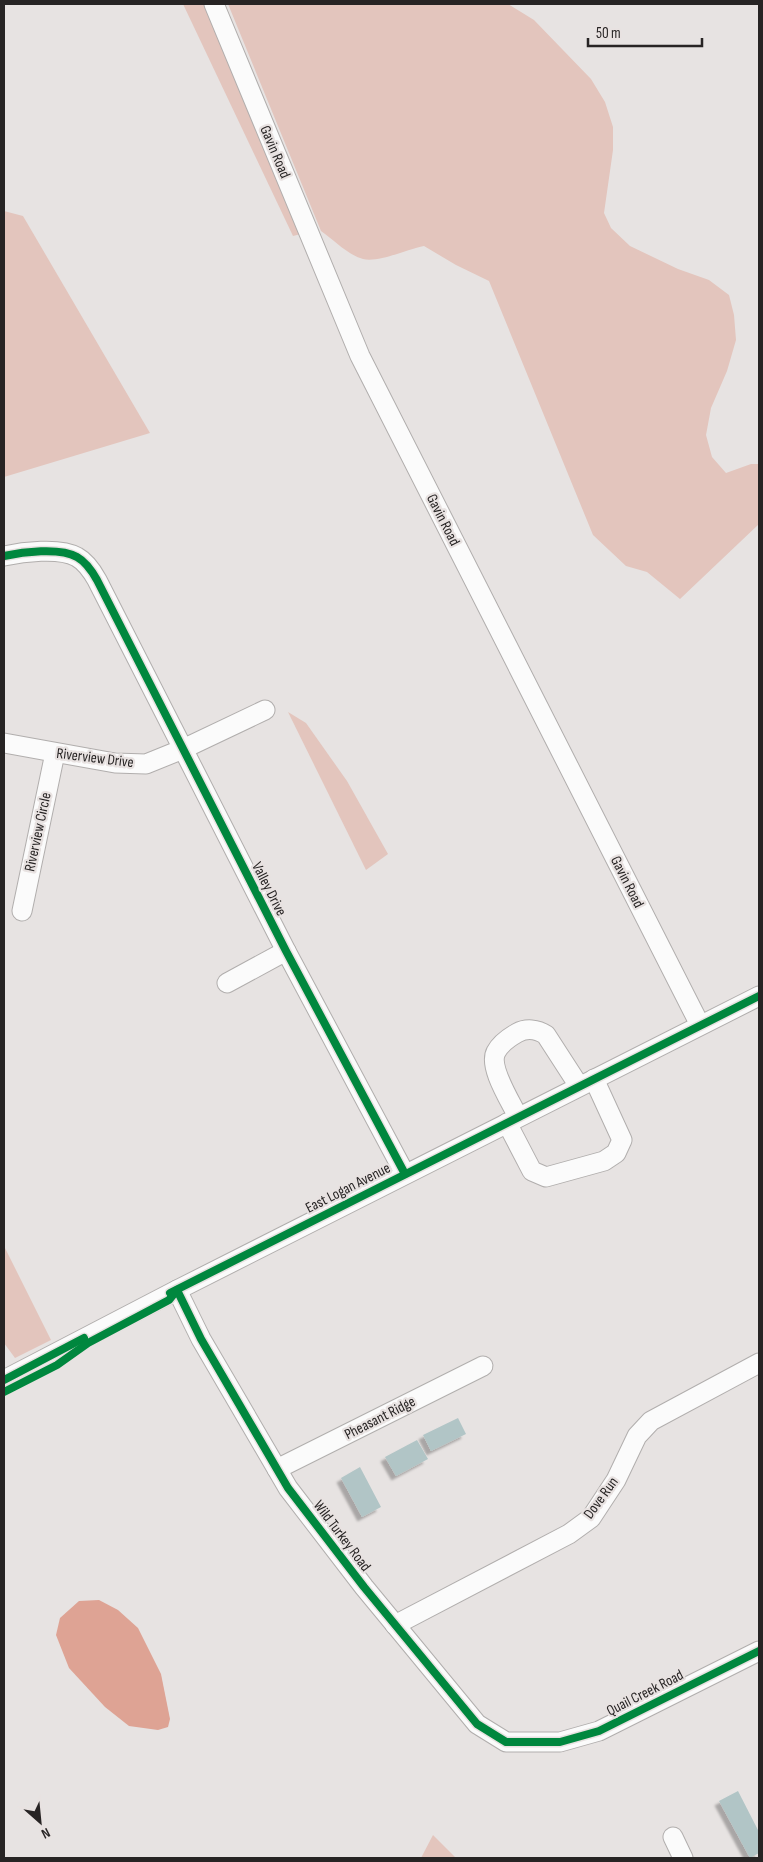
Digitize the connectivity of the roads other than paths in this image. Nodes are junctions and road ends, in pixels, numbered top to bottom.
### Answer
1 (214, 4) edge
2 (4, 556) edge
3 (265, 710) dead end
4 (4, 743) edge
5 (183, 749) junction
6 (54, 753) junction
7 (22, 910) dead end
8 (286, 951) junction
9 (228, 982) dead end
10 (759, 996) edge
11 (700, 1025) junction
12 (586, 1082) junction
13 (513, 1120) junction
14 (405, 1174) junction
15 (177, 1290) junction
16 (759, 1363) edge
17 (483, 1366) dead end
18 (4, 1380) edge
19 (277, 1469) junction
20 (395, 1625) junction
21 (759, 1651) edge
22 (539, 1742) joint
23 (673, 1837) dead end
24 (684, 1858) edge

1 - 11 street, Gavin Road
2 - 5 street, Valley Drive
3 - 5 street, Riverview Drive
4 - 6 street, Riverview Drive
5 - 6 street, Riverview Drive
5 - 8 street, Valley Drive
6 - 7 street, Riverview Circle
8 - 9 street
8 - 14 street, Valley Drive
10 - 11 street, East Logan Avenue
11 - 12 street, East Logan Avenue
12 - 13 street, East Logan Avenue
12 - 13 street
12 - 13 street
13 - 14 street, East Logan Avenue
14 - 15 street, East Logan Avenue
15 - 18 street, East Logan Avenue
15 - 19 street, Wild Turkey Road
16 - 20 street, Dove Run
17 - 19 street, Pheasant Ridge
19 - 20 street, Wild Turkey Road
20 - 22 street, Wild Turkey Road
21 - 22 street, Quail Creek Road
23 - 24 street

